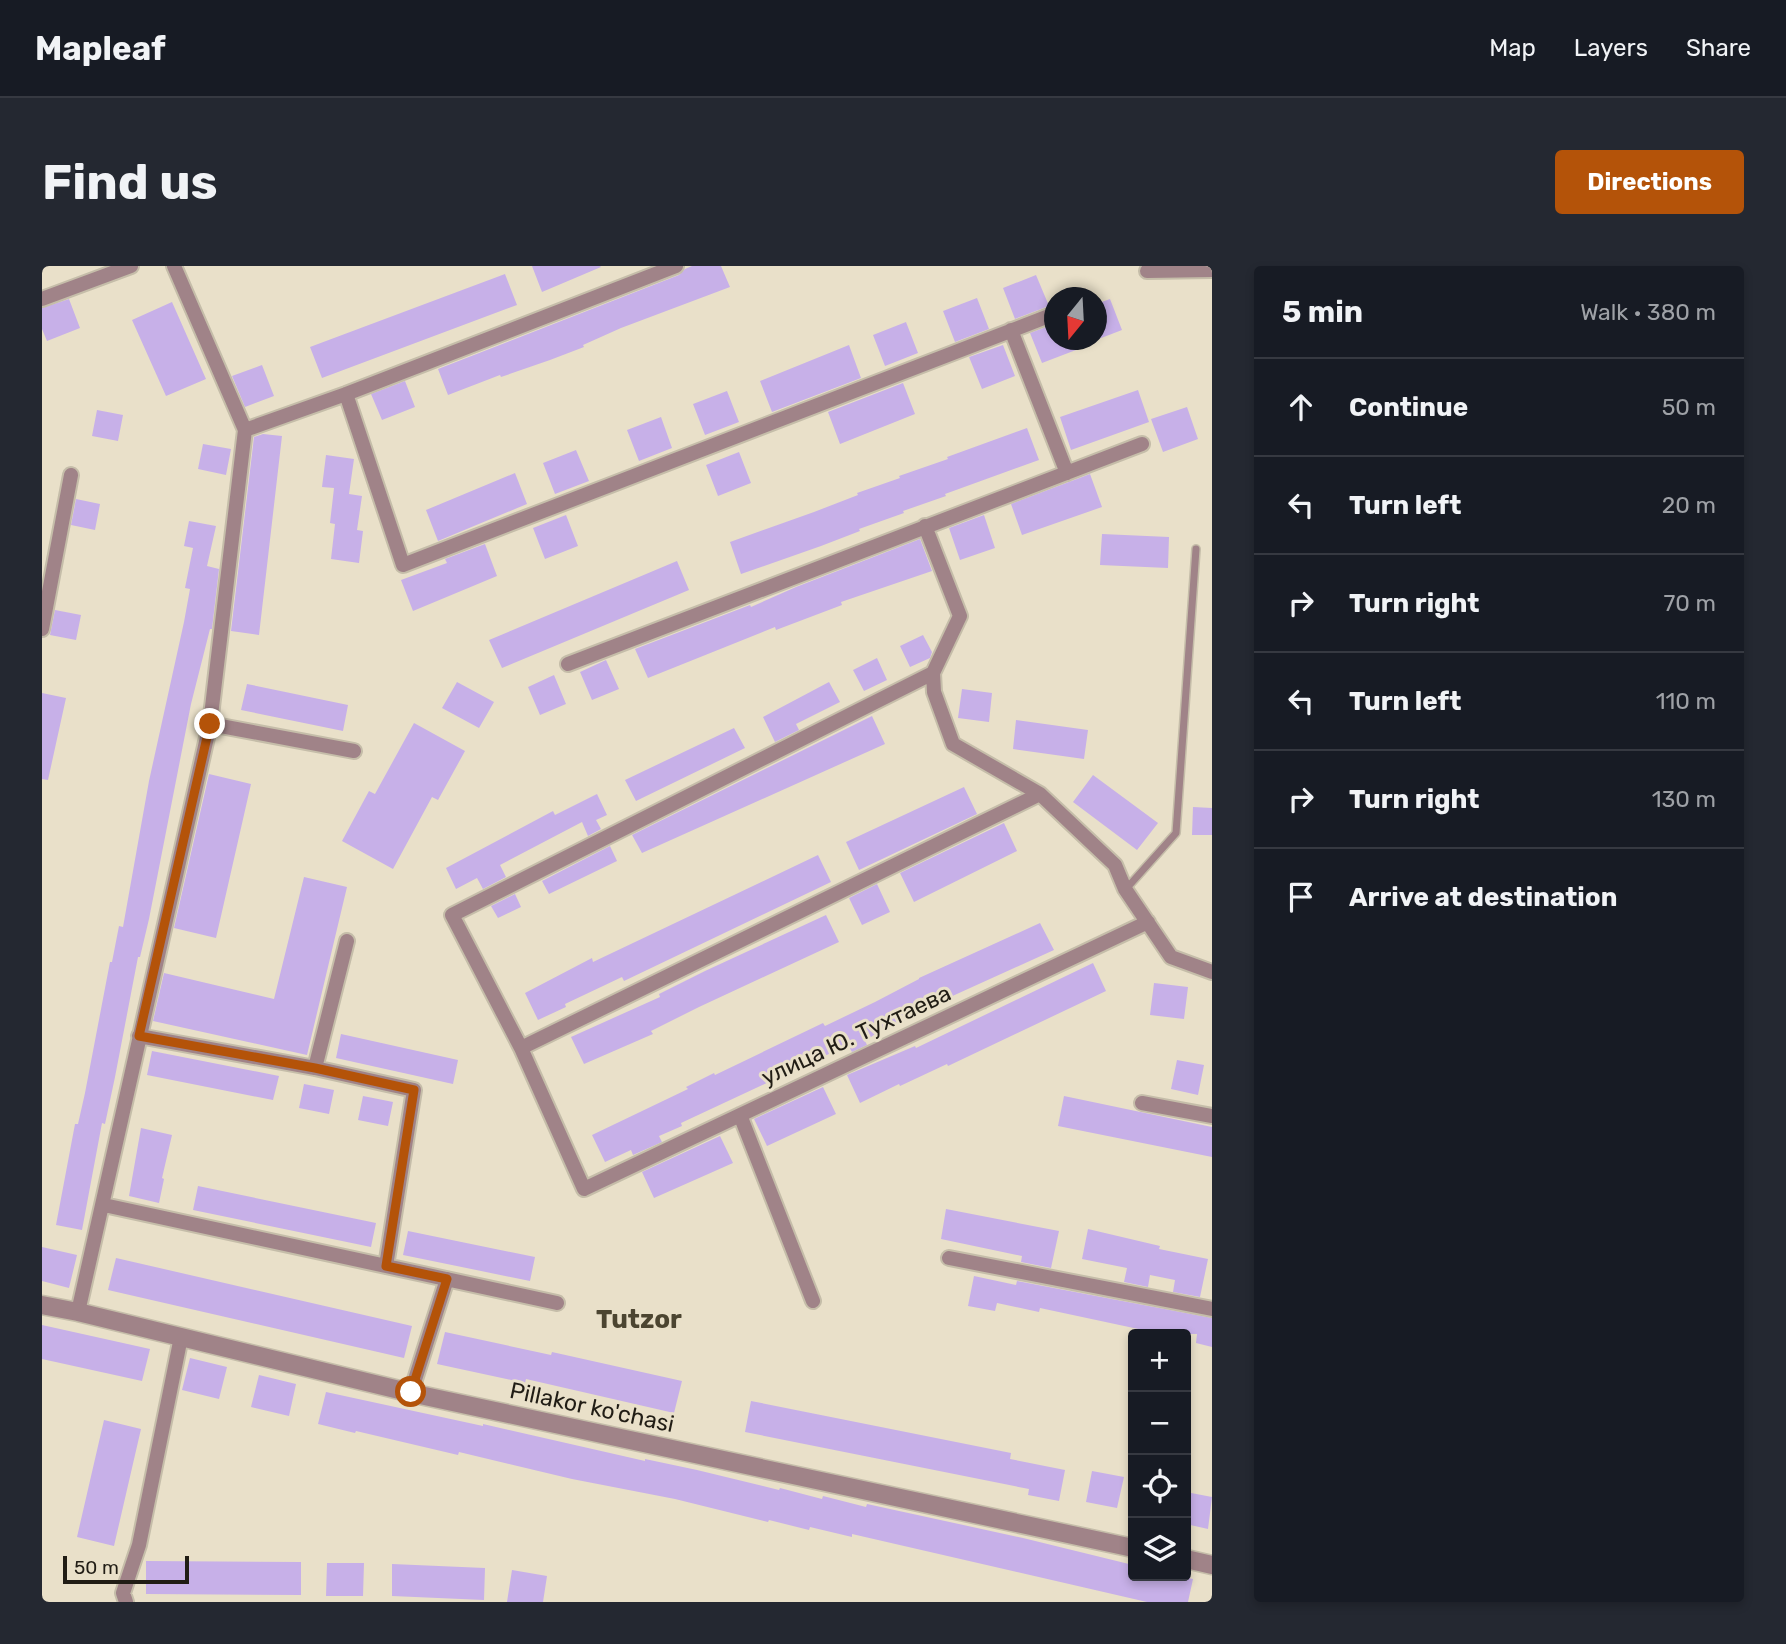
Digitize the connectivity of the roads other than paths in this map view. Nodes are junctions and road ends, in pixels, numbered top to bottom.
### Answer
1 (131, 266) edge
2 (174, 266) edge
3 (676, 266) edge
4 (1212, 270) edge
5 (646, 271) edge
6 (1147, 271) dead end
7 (42, 299) edge
8 (1044, 318) edge
9 (1011, 330) junction
10 (346, 394) junction
11 (245, 430) junction
12 (1142, 444) dead end
13 (1067, 472) junction
14 (71, 475) dead end
15 (925, 526) junction
16 (1196, 550) dead end
17 (42, 629) edge
18 (568, 664) dead end
19 (933, 673) junction
20 (210, 724) junction
21 (354, 751) dead end
22 (1040, 794) junction
23 (1125, 889) junction
24 (1148, 922) junction
25 (347, 941) dead end
26 (1212, 972) edge
27 (139, 1036) junction
28 (521, 1048) junction
29 (315, 1068) junction
30 (1142, 1103) dead end
31 (740, 1115) junction
32 (1212, 1116) edge
33 (104, 1205) junction
34 (949, 1258) dead end
35 (386, 1266) junction
36 (447, 1279) junction
37 (813, 1301) dead end
38 (557, 1303) dead end
39 (42, 1305) edge
40 (1212, 1309) edge
41 (78, 1312) junction
42 (181, 1337) junction
43 (411, 1392) junction
44 (1128, 1547) edge
45 (1191, 1560) edge
46 (1212, 1565) edge
47 (126, 1602) edge

1 - 7 street
2 - 11 street
3 - 5 street
4 - 6 street
5 - 10 street
8 - 9 street
9 - 10 street
9 - 13 street
10 - 11 street
11 - 20 street
12 - 13 street
13 - 15 street
14 - 17 street
15 - 18 street
15 - 19 street
16 - 23 lane
19 - 22 street
19 - 28 street
20 - 21 street
20 - 27 street
22 - 23 street
22 - 28 street
23 - 24 street
24 - 26 street
24 - 31 street, улица Ю. Тухтаева
25 - 29 street
27 - 29 street
27 - 33 street
28 - 31 street, улица Ю. Тухтаева
29 - 35 street
30 - 32 street
31 - 37 street
33 - 35 street
33 - 41 street
34 - 40 street
35 - 36 street
36 - 38 street
36 - 43 street
39 - 41 street, Pillakor ko'chasi
41 - 42 street, Pillakor ko'chasi
42 - 43 street, Pillakor ko'chasi
42 - 47 street
43 - 44 street, Pillakor ko'chasi
45 - 46 street

